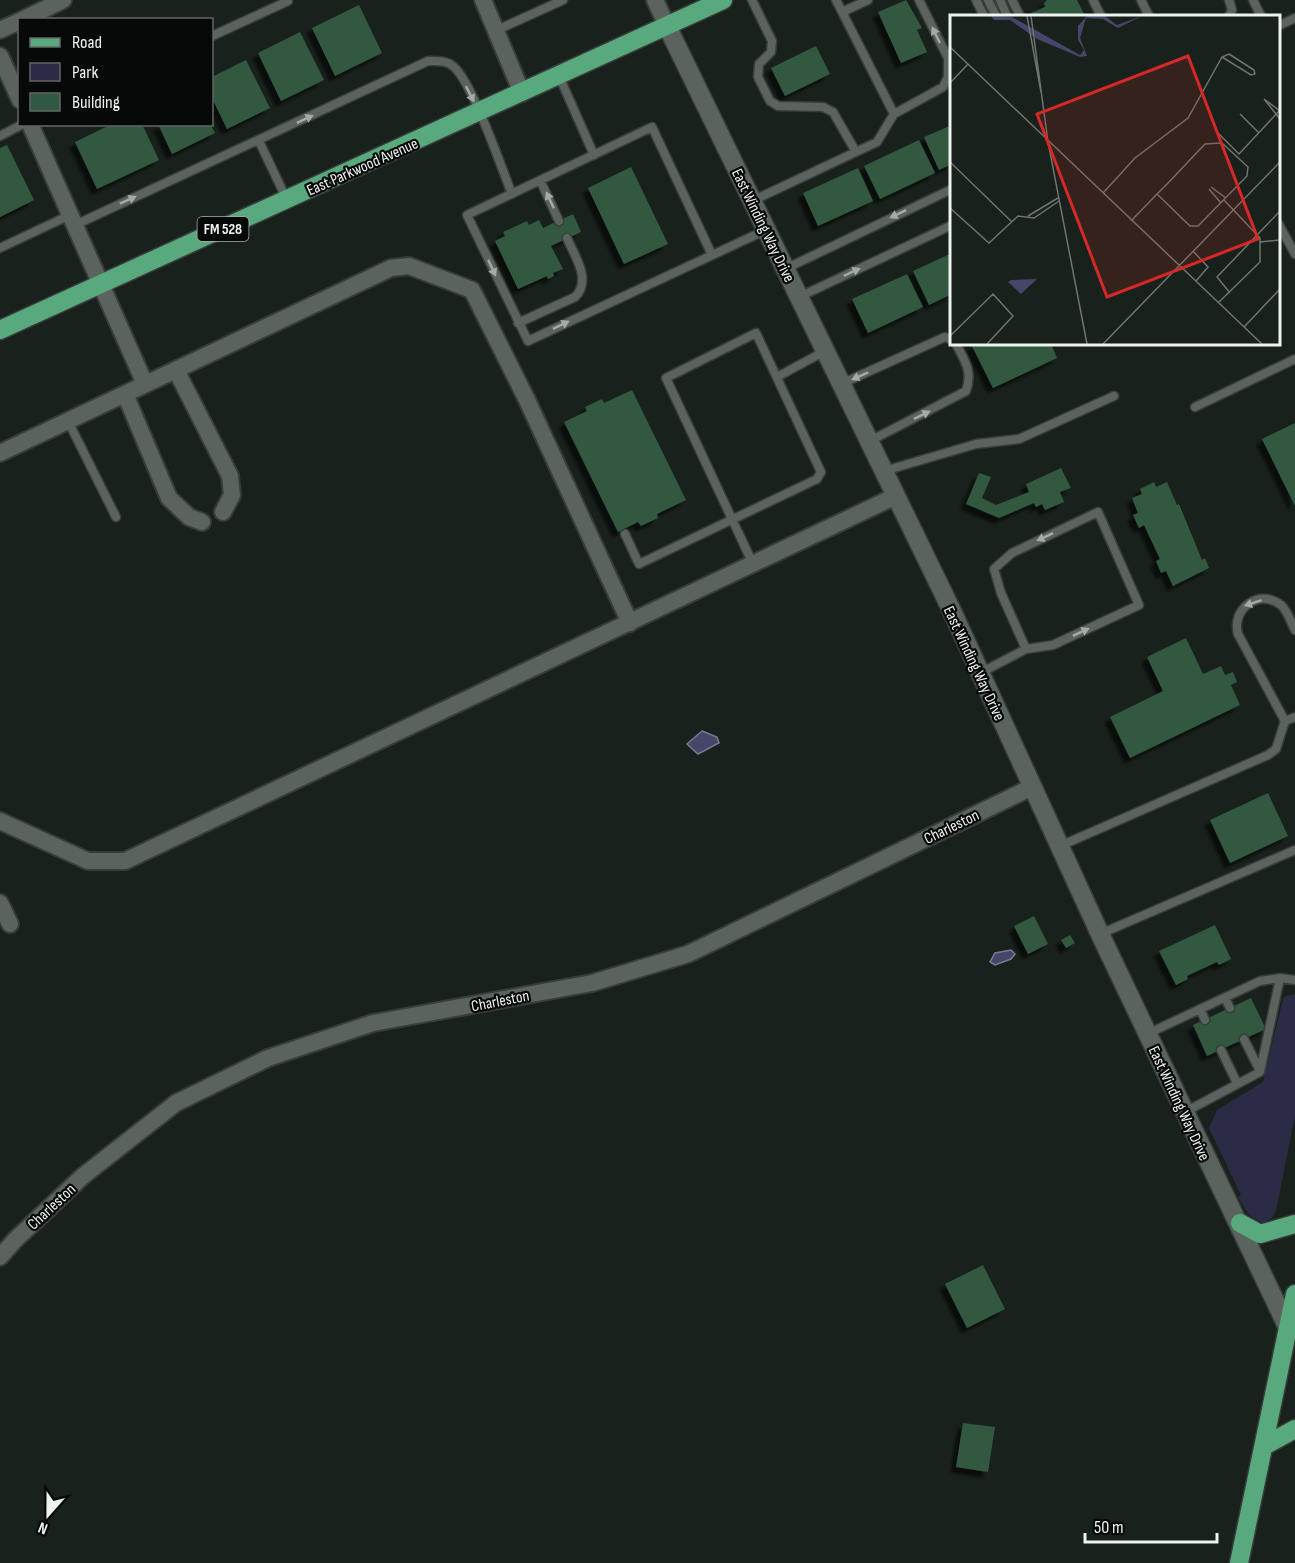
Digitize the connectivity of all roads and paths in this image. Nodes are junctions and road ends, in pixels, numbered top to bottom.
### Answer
1 (63, 0) edge
2 (483, 0) edge
3 (563, 0) edge
4 (655, 0) edge
5 (723, 0) edge
6 (752, 0) edge
7 (836, 0) edge
8 (868, 0) edge
9 (919, 0) edge
10 (976, 0) edge
11 (988, 0) edge
12 (1000, 0) edge
13 (1012, 0) edge
14 (1094, 0) edge
15 (1141, 0) edge
16 (1229, 0) edge
17 (1253, 0) edge
18 (288, 1) edge
19 (842, 12) junction
20 (984, 15) edge
21 (996, 15) edge
22 (1007, 15) edge
23 (1020, 15) edge
24 (1101, 15) edge
25 (1148, 15) edge
26 (1230, 15) edge
27 (1260, 15) edge
28 (25, 18) edge
29 (1295, 18) edge
30 (18, 21) edge
31 (1280, 25) edge
32 (667, 26) junction
33 (0, 30) edge
34 (497, 30) junction
35 (213, 36) edge
36 (0, 56) edge
37 (559, 76) junction
38 (522, 93) junction
39 (18, 96) edge
40 (479, 113) junction
41 (894, 114) junction
42 (19, 126) edge
43 (31, 126) edge
44 (0, 136) edge
45 (259, 141) junction
46 (856, 152) junction
47 (594, 155) junction
48 (540, 180) junction
49 (950, 189) edge
50 (512, 194) junction
51 (287, 200) junction
52 (752, 201) junction
53 (73, 220) junction
54 (559, 221) dead end
55 (950, 225) edge
56 (1280, 227) edge
57 (766, 230) junction
58 (567, 238) dead end
59 (0, 248) edge
60 (1295, 254) edge
61 (712, 255) junction
62 (785, 269) junction
63 (101, 285) junction
64 (799, 297) junction
65 (518, 323) junction
66 (0, 330) edge
67 (950, 340) edge
68 (957, 345) edge
69 (825, 351) junction
70 (1295, 359) edge
71 (176, 370) junction
72 (777, 377) junction
73 (145, 384) junction
74 (841, 384) junction
75 (125, 394) junction
76 (1114, 396) dead end
77 (1195, 407) dead end
78 (68, 421) junction
79 (869, 441) junction
80 (0, 453) edge
81 (884, 472) junction
82 (896, 496) junction
83 (223, 512) dead end
84 (116, 517) dead end
85 (732, 519) junction
86 (202, 522) dead end
87 (625, 534) dead end
88 (753, 564) junction
89 (630, 623) junction
90 (1295, 630) edge
91 (1026, 649) junction
92 (979, 673) junction
93 (1295, 717) edge
94 (1285, 721) junction
95 (1032, 787) junction
96 (0, 820) edge
97 (1060, 846) junction
98 (1295, 850) edge
99 (0, 903) edge
100 (10, 924) dead end
101 (1100, 934) junction
102 (1280, 978) junction
103 (1295, 980) edge
104 (1225, 998) junction
105 (1230, 1008) dead end
106 (1200, 1009) junction
107 (1205, 1020) dead end
108 (1147, 1034) junction
109 (1244, 1039) dead end
110 (1221, 1050) dead end
111 (1260, 1072) junction
112 (1238, 1083) junction
113 (1185, 1112) junction
114 (1240, 1223) junction
115 (1295, 1224) edge
116 (0, 1257) edge
117 (1295, 1294) edge
118 (1292, 1335) edge
119 (1295, 1429) edge
120 (1264, 1446) junction
121 (1239, 1563) edge

1 - 28 street
2 - 34 street
3 - 34 lane
4 - 32 street, East Winding Way Drive
5 - 32 main road, East Parkwood Avenue / FM 528
6 - 46 lane
7 - 19 lane
8 - 19 lane
41 -> 9 lane
10 - 20 lane
11 - 21 lane
12 - 22 lane
13 - 23 lane
14 - 24 lane
15 - 25 lane
16 - 26 lane
17 - 27 lane
18 - 35 lane
19 - 41 lane
29 - 31 lane
30 - 33 street
32 - 37 main road, East Parkwood Avenue / FM 528
32 - 52 street, East Winding Way Drive
34 - 38 street
36 - 39 street
37 - 38 main road, East Parkwood Avenue / FM 528
37 - 47 lane
38 - 40 main road, East Parkwood Avenue / FM 528
45 -> 40 lane
40 - 50 lane
40 - 51 main road, East Parkwood Avenue / FM 528
41 - 46 lane
42 - 44 lane
43 - 53 street
45 - 51 lane
53 -> 45 lane
46 - 52 lane
47 - 48 lane
47 - 61 lane
48 - 50 lane
54 -> 48 lane
49 -> 62 lane
50 -> 65 lane
51 - 63 main road, East Parkwood Avenue / FM 528
52 - 57 street, East Winding Way Drive
53 - 59 lane
53 - 63 street
64 -> 55 lane
56 - 60 lane
57 - 61 lane
57 - 62 street, East Winding Way Drive
58 - 65 lane
65 -> 61 lane
62 - 64 street, East Winding Way Drive
63 - 66 main road, East Parkwood Avenue / FM 528
63 - 73 street
64 - 69 street, East Winding Way Drive
67 -> 74 lane
79 -> 68 lane
69 - 72 lane
69 - 74 street, East Winding Way Drive
70 - 77 lane
71 - 73 street
71 - 83 street
71 - 89 street
72 - 85 lane
72 - 85 lane
73 - 75 street
74 - 79 street, East Winding Way Drive
75 - 78 street
75 - 86 street
76 - 81 lane
78 - 80 street
78 - 84 lane
79 - 81 street, East Winding Way Drive
81 - 82 street, East Winding Way Drive
82 - 88 street
82 - 92 street, East Winding Way Drive
85 - 87 lane
85 - 88 lane
88 - 89 street
89 - 96 street
90 -> 94 lane
91 -> 91 lane
91 - 92 lane
92 - 95 street, East Winding Way Drive
93 - 94 lane
94 - 97 lane
95 - 97 street, East Winding Way Drive
95 - 116 street, Charleston
97 - 101 street, East Winding Way Drive
98 - 101 lane
99 - 100 street
101 - 108 street, East Winding Way Drive
102 - 103 lane
102 - 104 lane
102 - 111 lane
104 - 105 lane
104 - 106 lane
106 - 107 lane
106 - 108 lane
108 - 113 street, East Winding Way Drive
109 - 111 lane
110 - 112 lane
111 - 112 lane
112 - 113 lane
113 - 114 street, East Winding Way Drive
114 - 115 main road
114 - 118 street, East Winding Way Drive
117 - 118 main road
118 - 120 main road
119 - 120 main road
120 - 121 main road

